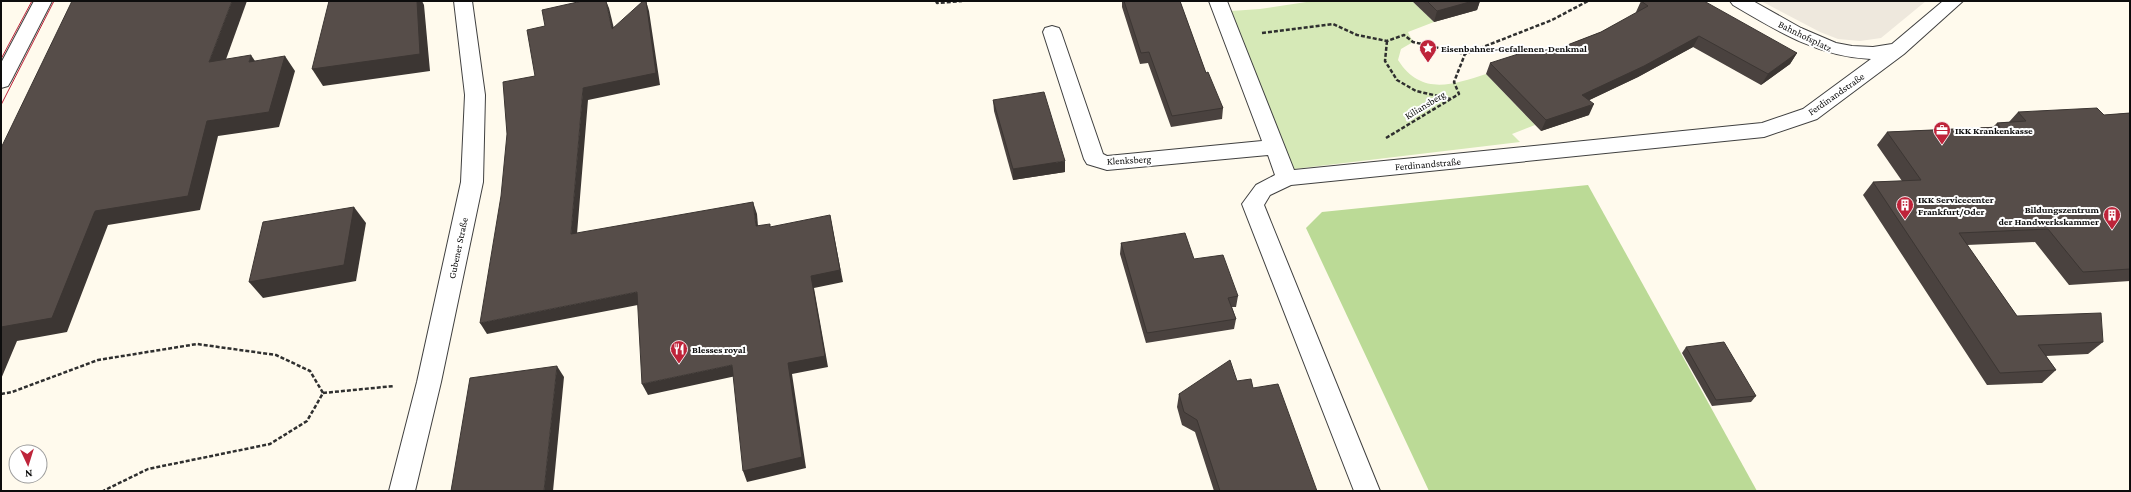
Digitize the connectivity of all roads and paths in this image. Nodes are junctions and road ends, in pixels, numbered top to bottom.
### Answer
1 (43, 1) edge
2 (463, 1) edge
3 (936, 1) edge
4 (962, 1) edge
5 (1218, 1) edge
6 (1588, 1) edge
7 (1739, 1) edge
8 (1954, 1) edge
9 (1052, 32) dead end
10 (1232, 37) junction
11 (1387, 41) junction
12 (1897, 50) junction
13 (1465, 54) junction
14 (1, 81) edge
15 (1451, 99) junction
16 (1383, 140) dead end
17 (1275, 147) junction
18 (1287, 178) junction
19 (376, 388) dead end
20 (322, 393) junction
21 (1, 394) edge
22 (103, 491) edge
23 (402, 491) edge
24 (1367, 491) edge

1 - 14 street
2 - 23 street, Gubener Straße
3 - 4 path
5 - 10 street
6 - 13 path
7 - 12 street, Bahnhofsplatz
8 - 12 street, Bahnhofsplatz
9 - 17 street, Klenksberg
10 - 11 path
10 - 17 street
11 - 13 path
11 - 15 path
12 - 18 street, Ferdinandstraße
13 - 15 path, Kiliansberg
15 - 16 path, Kiliansberg
17 - 18 street
18 - 24 street, Ferdinandstraße
19 - 20 path
20 - 21 path
20 - 22 path

